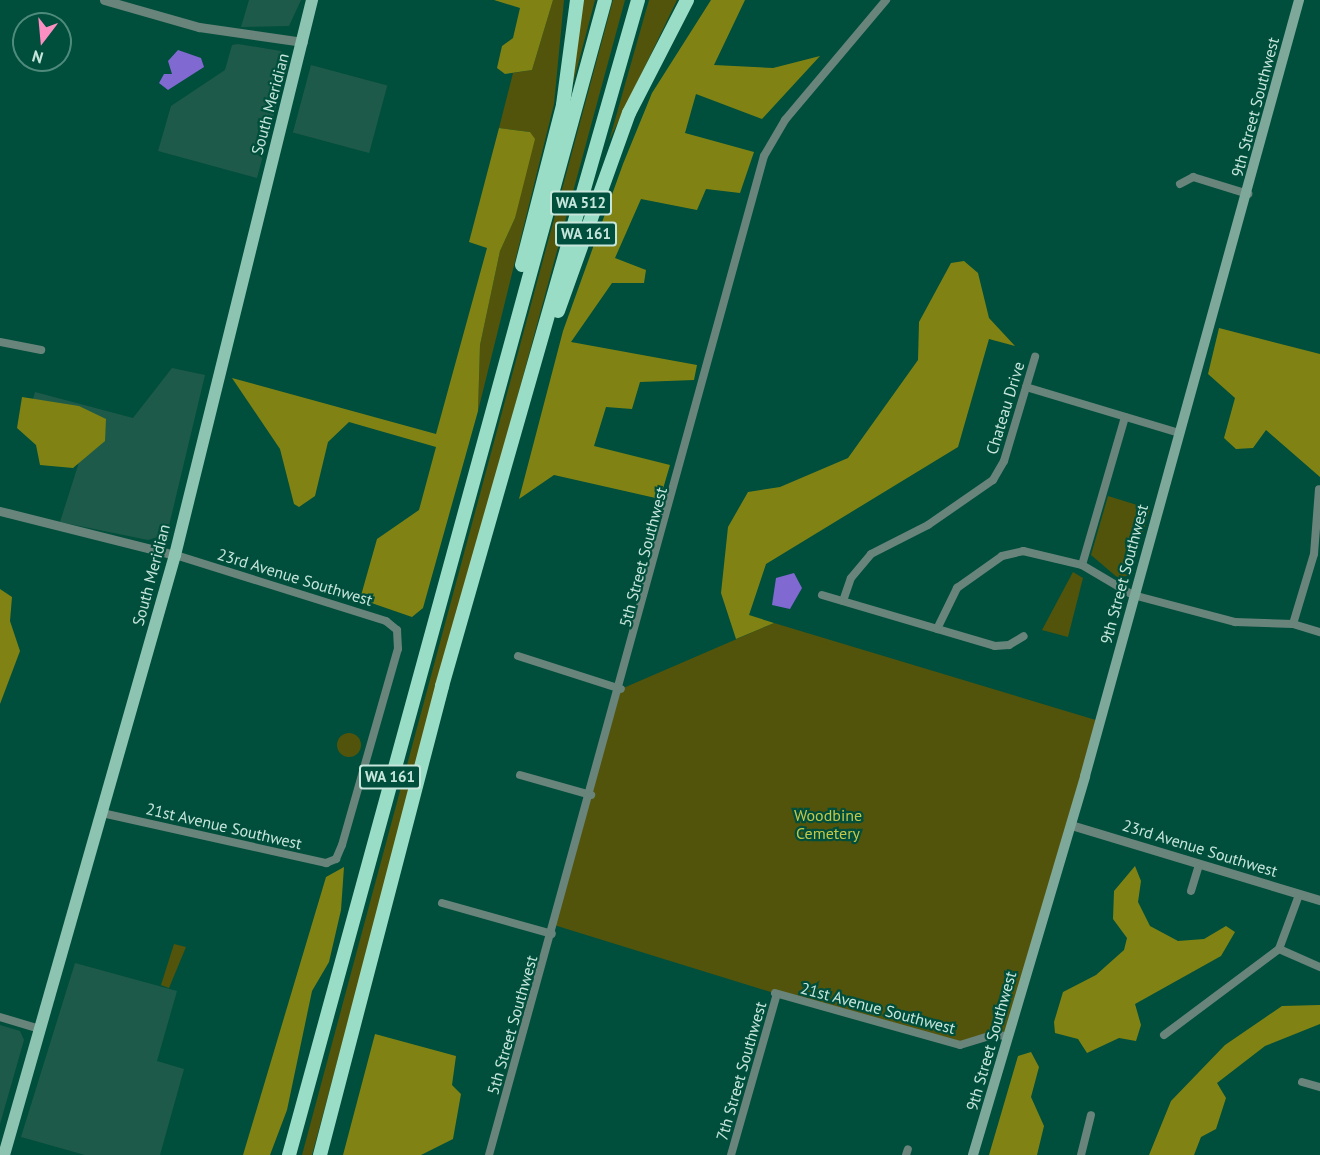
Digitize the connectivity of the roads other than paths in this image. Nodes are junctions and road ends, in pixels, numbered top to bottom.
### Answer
1 (104, 0) edge
2 (312, 0) edge
3 (577, 0) edge
4 (605, 0) edge
5 (638, 0) edge
6 (687, 0) edge
7 (886, 0) edge
8 (1299, 0) edge
9 (303, 42) junction
10 (1180, 184) dead end
11 (1248, 194) junction
12 (0, 342) edge
13 (41, 350) dead end
14 (1035, 357) dead end
15 (1026, 387) junction
16 (492, 398) junction
17 (522, 406) junction
18 (1125, 417) junction
19 (1179, 433) junction
20 (1319, 489) edge
21 (0, 511) edge
22 (175, 555) junction
23 (1317, 555) edge
24 (1082, 565) junction
25 (822, 595) dead end
26 (1133, 595) junction
27 (843, 601) junction
28 (1293, 624) junction
29 (937, 629) junction
30 (1320, 632) edge
31 (1024, 636) dead end
32 (518, 656) dead end
33 (621, 689) junction
34 (520, 775) dead end
35 (591, 795) junction
36 (102, 813) junction
37 (1071, 825) junction
38 (338, 856) joint
39 (1199, 864) junction
40 (1191, 891) dead end
41 (1299, 894) junction
42 (1320, 900) edge
43 (442, 903) dead end
44 (552, 934) junction
45 (1279, 950) junction
46 (1320, 967) edge
47 (776, 994) joint
48 (0, 1017) edge
49 (40, 1029) junction
50 (1164, 1035) dead end
51 (1008, 1037) junction
52 (1302, 1082) dead end
53 (1320, 1087) edge
54 (1091, 1115) dead end
55 (4, 1155) edge
56 (289, 1155) edge
57 (320, 1155) edge
58 (490, 1155) edge
59 (731, 1155) edge
60 (973, 1155) edge
61 (1081, 1155) edge

1 - 9 street
2 - 9 main road, South Meridian
3 - 16 highway, WA 161
4 - 16 highway, WA 512
5 - 17 highway, WA 512
6 - 17 highway, WA 161
7 - 33 street, 5th Street Southwest
8 - 11 main road, 9th Street Southwest
9 - 22 main road, South Meridian
10 - 11 street
11 - 19 main road, 9th Street Southwest
12 - 13 street
14 - 15 street, Chateau Drive
15 - 18 street
15 - 27 street, Chateau Drive
16 - 56 highway, WA 161
17 - 57 highway, WA 161
18 - 19 street
18 - 24 street
19 - 26 main road, 9th Street Southwest
20 - 23 street
21 - 22 street
22 - 36 main road, South Meridian
22 - 38 street, 23rd Avenue Southwest
23 - 28 street
24 - 26 street
24 - 29 street
25 - 27 street
26 - 28 street
26 - 37 main road, 9th Street Southwest
27 - 29 street
28 - 30 street
29 - 31 street
32 - 33 street
33 - 35 street, 5th Street Southwest
34 - 35 street
35 - 44 street, 5th Street Southwest
36 - 38 street, 21st Avenue Southwest
36 - 49 main road, South Meridian
37 - 39 street, 23rd Avenue Southwest
37 - 51 main road, 9th Street Southwest
39 - 40 street
39 - 41 street, 23rd Avenue Southwest
41 - 42 street, 23rd Avenue Southwest
41 - 45 street
43 - 44 street
44 - 58 street, 5th Street Southwest
45 - 46 street
45 - 50 street
47 - 51 street, 21st Avenue Southwest
47 - 59 street, 7th Street Southwest
48 - 49 street
49 - 55 main road, South Meridian
51 - 60 main road, 9th Street Southwest
52 - 53 street
54 - 61 street

